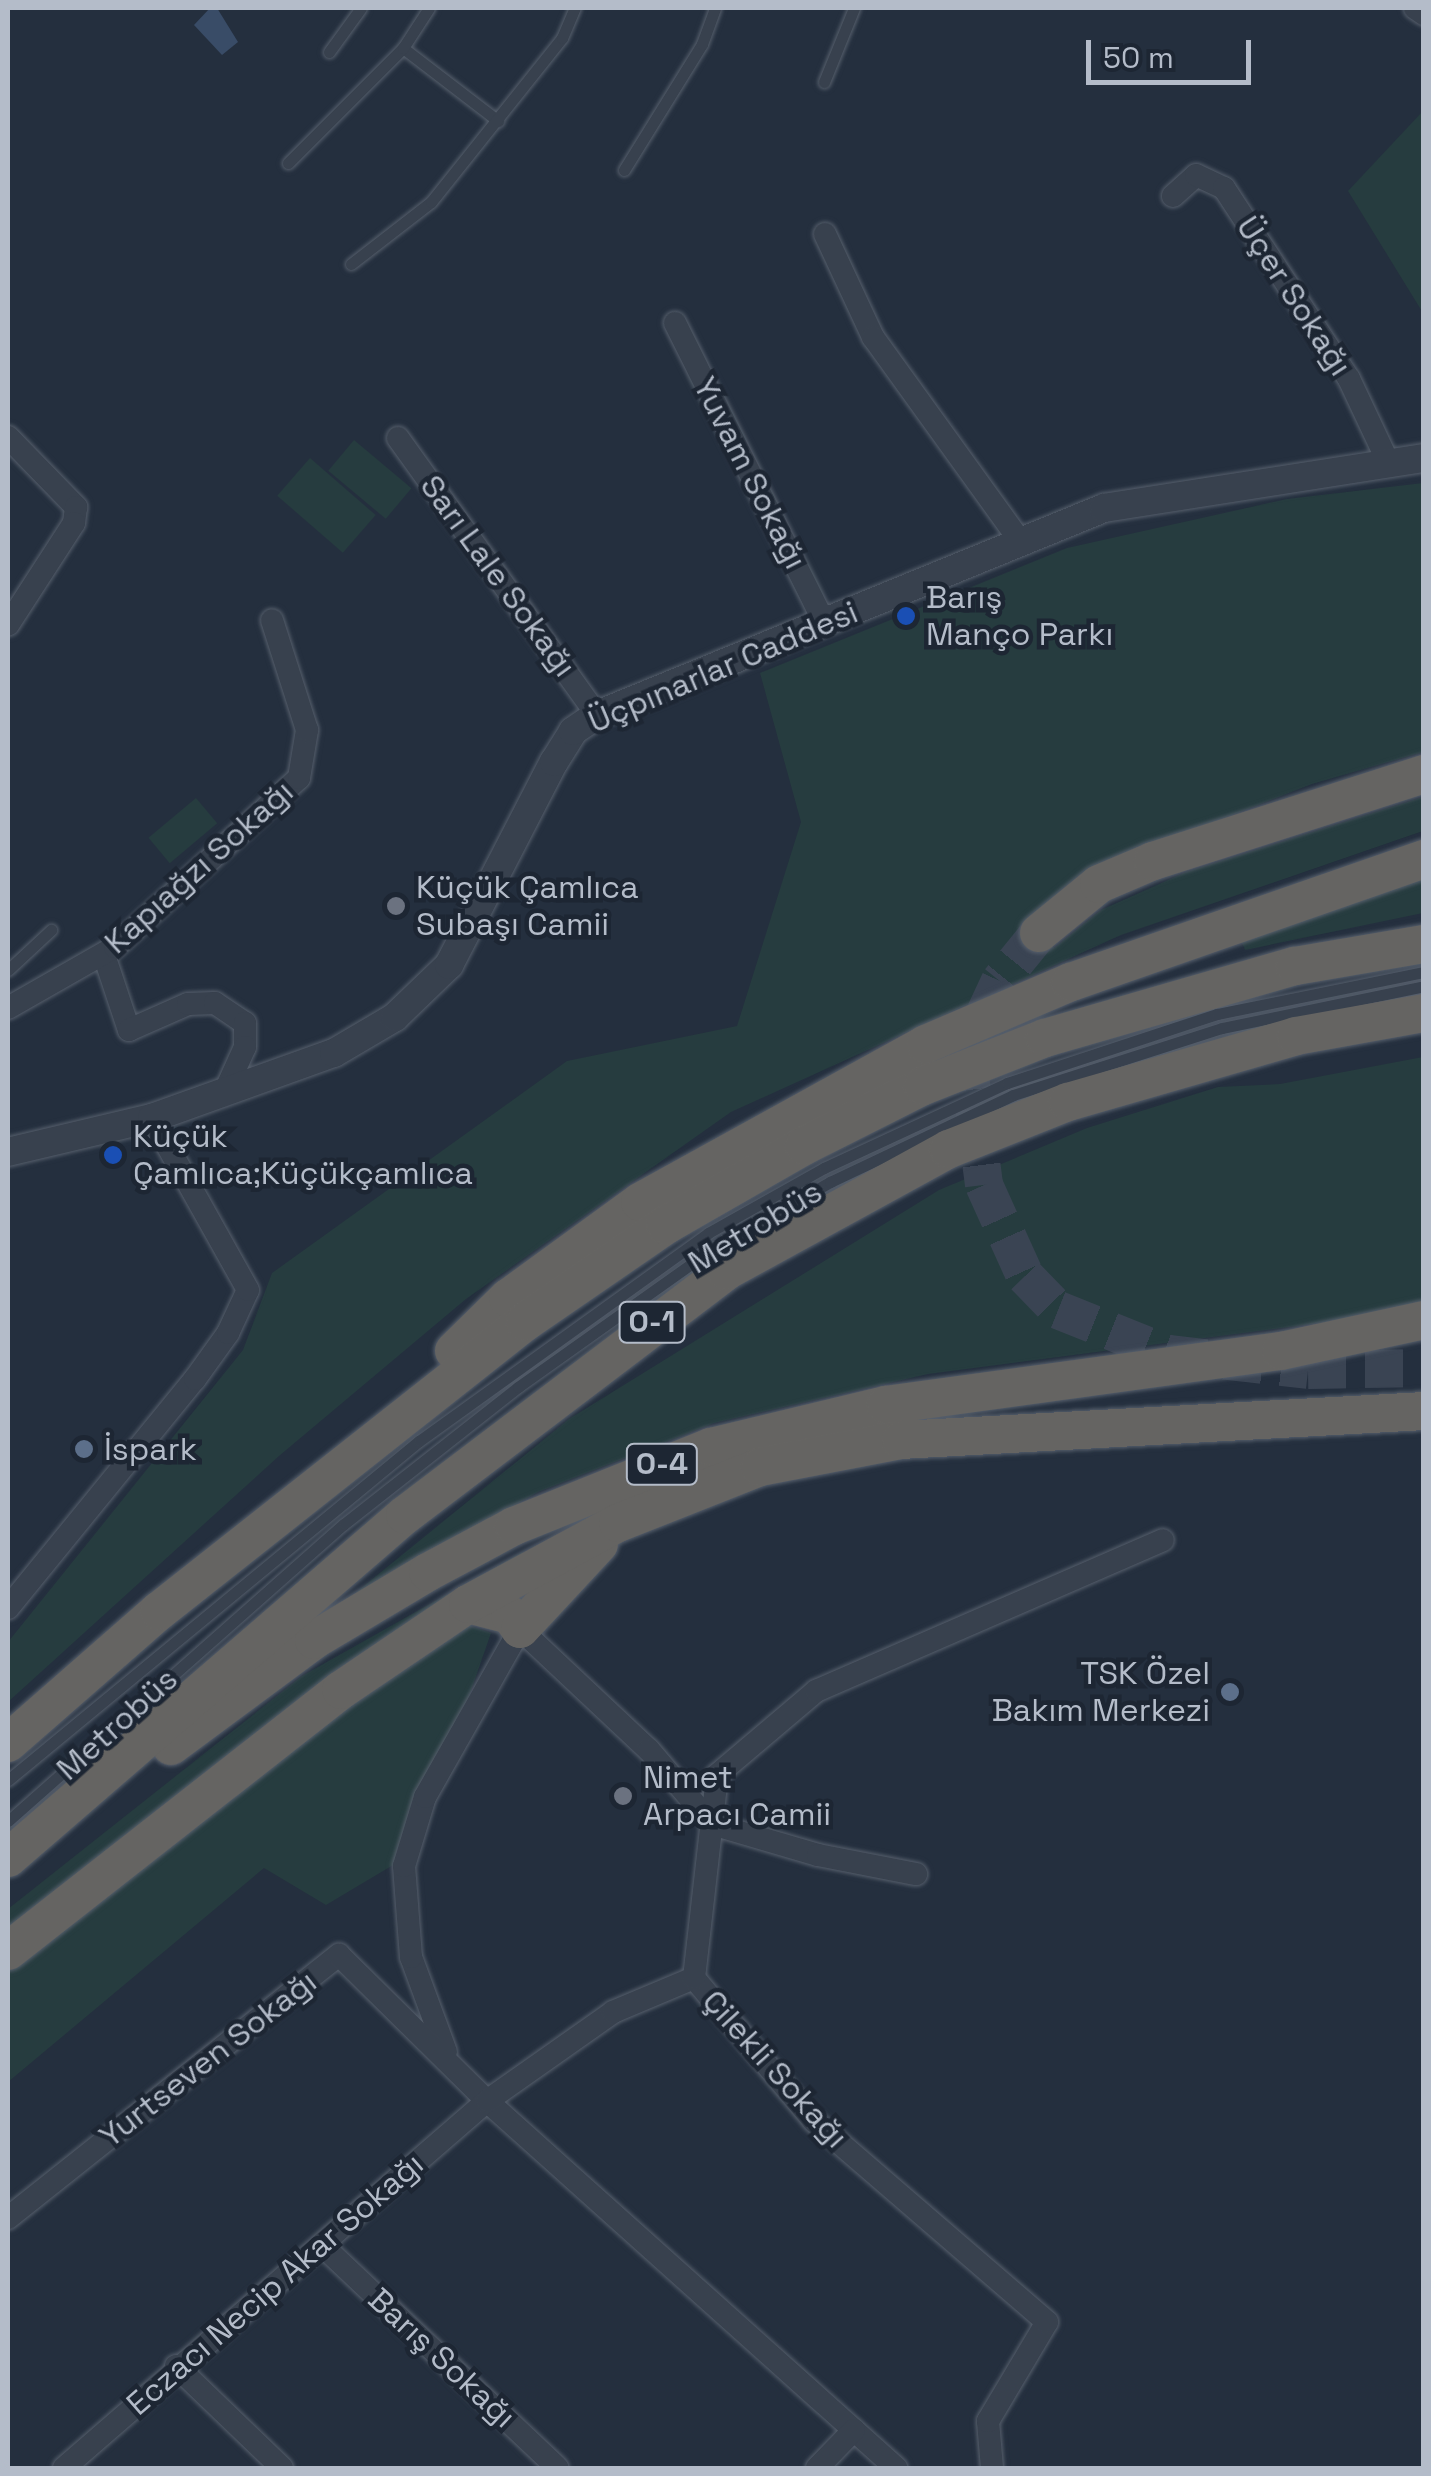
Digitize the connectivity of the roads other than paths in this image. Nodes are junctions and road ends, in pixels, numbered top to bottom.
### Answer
1 (361, 8) edge
2 (429, 8) edge
3 (575, 8) edge
4 (716, 8) edge
5 (854, 8) edge
6 (1415, 8) edge
7 (1424, 14) edge
8 (402, 48) junction
9 (330, 52) dead end
10 (824, 82) dead end
11 (498, 120) junction
12 (288, 163) dead end
13 (624, 170) dead end
14 (1172, 196) dead end
15 (825, 234) dead end
16 (351, 264) dead end
17 (675, 324) dead end
18 (8, 437) edge
19 (398, 438) dead end
20 (1424, 458) edge
21 (1388, 462) junction
22 (1020, 541) junction
23 (272, 620) dead end
24 (825, 624) junction
25 (8, 626) edge
26 (597, 715) junction
27 (1424, 774) edge
28 (1424, 859) edge
29 (51, 930) dead end
30 (1039, 933) tunnel mouth
31 (1424, 944) edge
32 (104, 956) junction
33 (8, 970) edge
34 (1424, 972) edge
35 (1424, 986) edge
36 (8, 1008) edge
37 (1424, 1013) edge
38 (225, 1091) junction
39 (152, 1118) junction
40 (8, 1152) edge
41 (1424, 1320) edge
42 (1424, 1412) edge
43 (316, 1485) junction
44 (618, 1522) junction
45 (1163, 1540) dead end
46 (468, 1604) junction
47 (8, 1608) edge
48 (520, 1630) junction
49 (8, 1743) edge
50 (8, 1780) edge
51 (8, 1821) edge
52 (712, 1824) junction
53 (8, 1858) edge
54 (8, 1874) edge
55 (916, 1874) dead end
56 (8, 1951) edge
57 (694, 1978) junction
58 (486, 2101) junction
59 (8, 2218) edge
60 (325, 2248) junction
61 (176, 2366) junction
62 (854, 2430) junction
63 (64, 2468) edge
64 (282, 2468) edge
65 (558, 2468) edge
66 (817, 2468) edge
67 (896, 2468) edge
68 (992, 2468) edge

1 - 9 lane
2 - 8 lane
3 - 11 lane
4 - 13 lane
5 - 10 lane
6 - 7 street
8 - 11 lane
8 - 12 lane
11 - 16 lane
14 - 21 street, Üçer Sokağı
15 - 22 street
17 - 24 street, Yuvam Sokağı
18 - 25 street
19 - 26 street, Sarı Lale Sokağı
20 - 21 street, Üçpınarlar Caddesi
21 - 22 street, Üçpınarlar Caddesi
22 - 24 street, Üçpınarlar Caddesi
23 - 32 street, Kapıağzı Sokağı
24 - 26 street, Üçpınarlar Caddesi
26 - 38 street, Üçpınarlar Caddesi
27 - 30 highway
28 - 43 highway
29 - 33 lane
31 - 43 highway, O-1
32 - 36 street, Kapıağzı Sokağı
32 - 38 street
34 - 50 lane, Metrobüs
35 - 51 lane, Metrobüs
37 - 53 highway, O-1
38 - 39 street, Üçpınarlar Caddesi
39 - 40 street, Üçpınarlar Caddesi
39 - 47 street
41 - 54 highway, O-4
42 - 44 highway
43 - 49 highway, O-1
44 - 46 highway
44 - 48 highway
45 - 52 street, Çilekli Sokağı
46 - 48 highway
46 - 56 highway
48 - 52 street
48 - 58 street
52 - 55 street
52 - 57 street, Çilekli Sokağı
57 - 58 street, Eczacı Necip Akar Sokağı
57 - 68 street, Çilekli Sokağı
58 - 59 street, Yurtseven Sokağı
58 - 60 street, Eczacı Necip Akar Sokağı
58 - 62 street
60 - 61 street, Eczacı Necip Akar Sokağı
60 - 65 street, Barış Sokağı
61 - 63 street, Eczacı Necip Akar Sokağı
61 - 64 street
62 - 66 street
62 - 67 street

